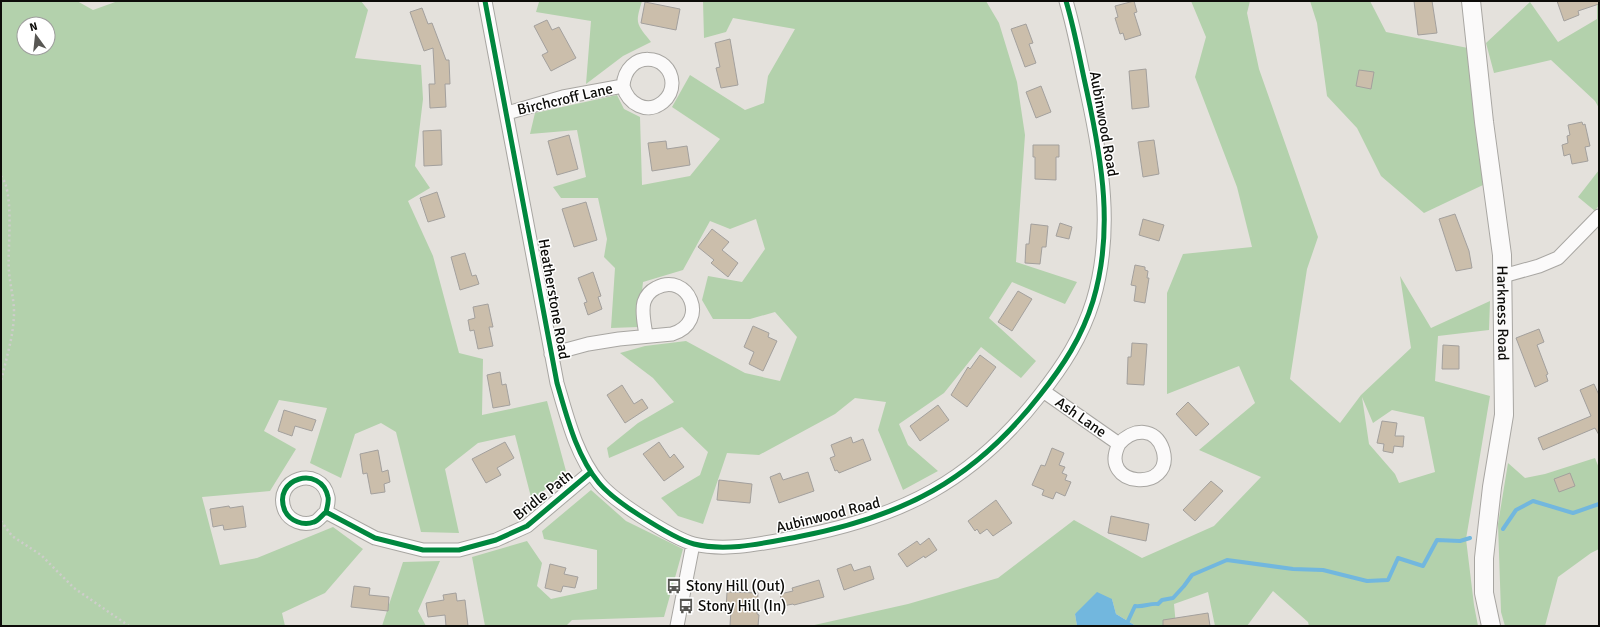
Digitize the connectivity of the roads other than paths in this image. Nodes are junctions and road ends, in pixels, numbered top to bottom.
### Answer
1 (485, 1) edge
2 (1066, 1) edge
3 (1471, 1) edge
4 (623, 86) dead end
5 (507, 113) junction
6 (1599, 216) edge
7 (1503, 276) junction
8 (646, 336) junction
9 (551, 354) junction
10 (1043, 391) junction
11 (1119, 444) dead end
12 (591, 472) junction
13 (326, 512) dead end
14 (693, 544) junction
15 (677, 626) edge
16 (1491, 626) edge

1 - 5 street, Heatherstone Road
2 - 10 street, Aubinwood Road
3 - 7 main road, Harkness Road
4 - 5 street, Birchcroff Lane
5 - 9 street, Heatherstone Road
6 - 7 street
7 - 16 main road, Harkness Road
8 - 8 street
8 - 9 street
9 - 12 street, Heatherstone Road
10 - 11 street, Ash Lane
10 - 14 street, Aubinwood Road
12 - 13 street, Bridle Path
12 - 14 street, Heatherstone Road
14 - 15 street

